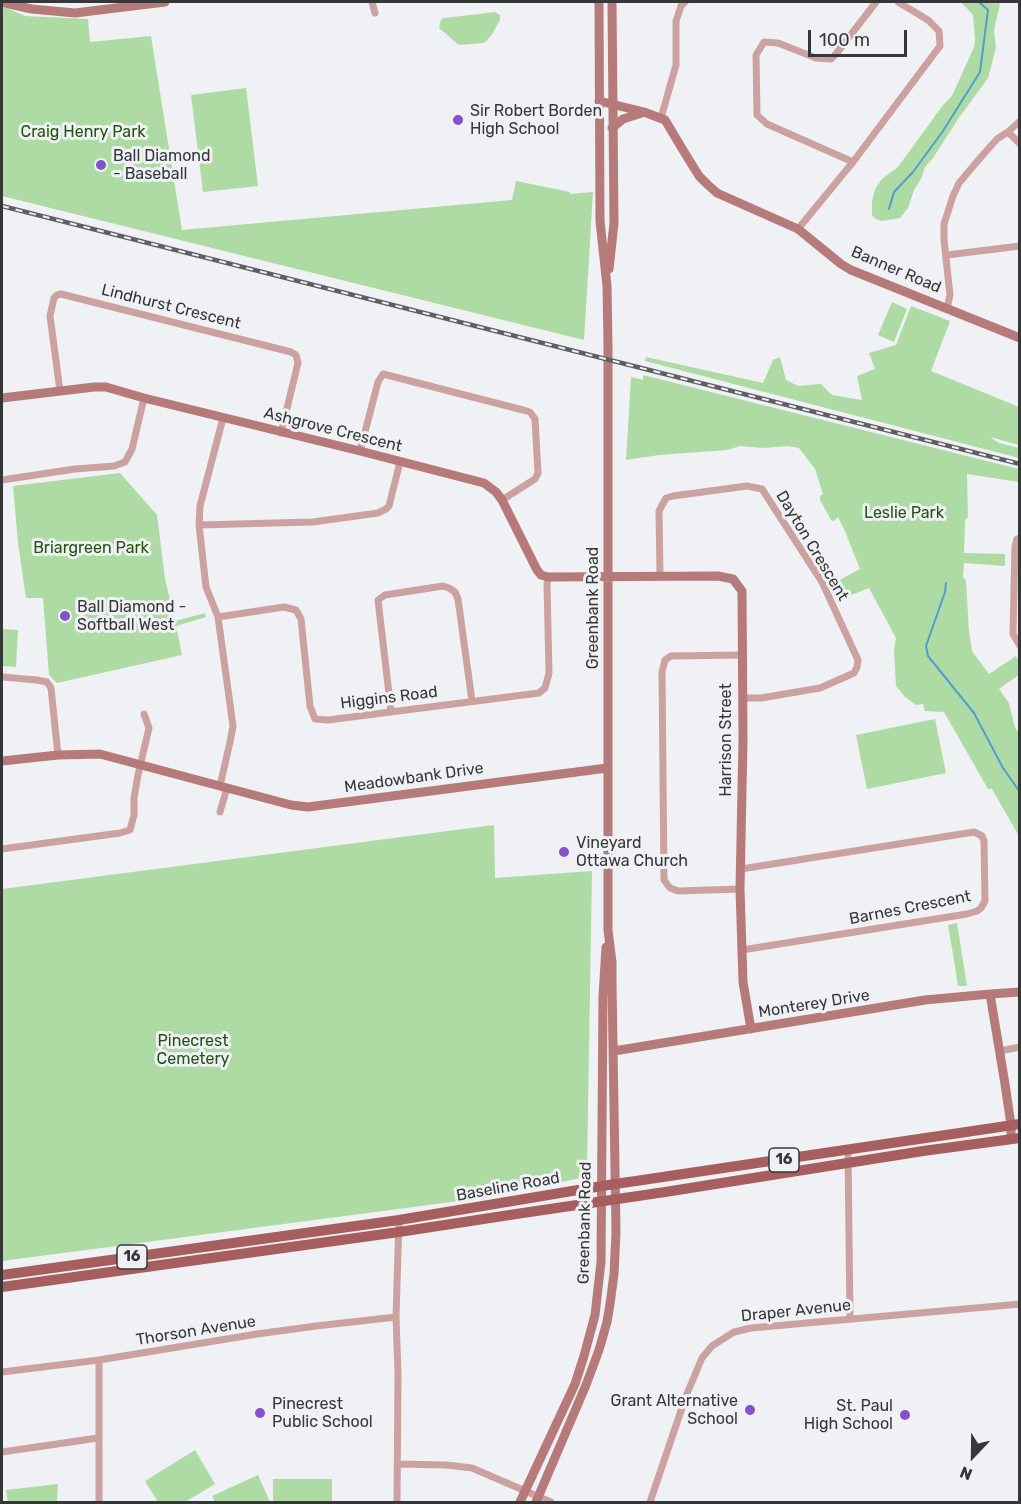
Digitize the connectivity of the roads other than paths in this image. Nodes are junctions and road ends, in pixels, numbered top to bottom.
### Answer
1 (3, 2) edge
2 (165, 2) edge
3 (372, 2) edge
4 (599, 2) edge
5 (612, 2) edge
6 (685, 2) edge
7 (876, 2) edge
8 (898, 2) edge
9 (54, 7) edge
10 (375, 13) dead end
11 (599, 101) junction
12 (612, 105) junction
13 (644, 112) junction
14 (661, 118) junction
15 (1020, 121) edge
16 (612, 128) junction
17 (1008, 132) junction
18 (1020, 144) edge
19 (853, 162) junction
20 (798, 229) junction
21 (1020, 246) edge
22 (947, 255) junction
23 (607, 286) junction
24 (947, 309) junction
25 (1020, 338) edge
26 (60, 391) junction
27 (2, 398) edge
28 (144, 398) junction
29 (223, 418) junction
30 (281, 433) junction
31 (360, 451) junction
32 (400, 462) junction
33 (2, 480) edge
34 (502, 500) junction
35 (199, 525) junction
36 (1020, 538) edge
37 (608, 576) junction
38 (660, 576) junction
39 (548, 578) junction
40 (218, 617) junction
41 (1020, 646) edge
42 (741, 655) junction
43 (2, 677) edge
44 (742, 698) junction
45 (472, 701) junction
46 (391, 711) junction
47 (144, 714) dead end
48 (58, 755) junction
49 (2, 761) edge
50 (140, 764) junction
51 (608, 768) junction
52 (223, 787) junction
53 (220, 812) dead end
54 (2, 849) edge
55 (741, 869) junction
56 (740, 889) junction
57 (608, 930) junction
58 (742, 950) junction
59 (1020, 992) edge
60 (990, 994) junction
61 (751, 1029) junction
62 (1020, 1047) edge
63 (614, 1051) junction
64 (1000, 1051) junction
65 (1015, 1124) edge
66 (1015, 1139) edge
67 (849, 1150) junction
68 (849, 1163) junction
69 (616, 1184) junction
70 (602, 1186) junction
71 (617, 1199) junction
72 (602, 1202) junction
73 (399, 1221) junction
74 (399, 1232) junction
75 (2, 1275) edge
76 (2, 1287) edge
77 (1020, 1304) edge
78 (396, 1317) junction
79 (850, 1319) junction
80 (99, 1360) junction
81 (2, 1372) edge
82 (98, 1438) junction
83 (2, 1452) edge
84 (398, 1464) junction
85 (526, 1491) junction
86 (537, 1500) edge
87 (99, 1503) edge
88 (397, 1503) edge
89 (520, 1503) edge
90 (551, 1503) edge
91 (651, 1503) edge

1 - 9 street
2 - 9 street
3 - 10 street
4 - 11 street, Greenbank Road
5 - 12 street, Greenbank Road
6 - 14 street
7 - 19 street
8 - 19 street
11 - 12 street
11 - 23 street, Greenbank Road
12 - 13 street
12 - 16 street, Greenbank Road
13 - 14 street
13 - 16 street
14 - 20 street, Banner Road
15 - 17 street
16 - 23 street, Greenbank Road
17 - 18 street
17 - 22 street
19 - 20 street
20 - 24 street, Banner Road
21 - 22 street
22 - 24 street
23 - 37 street, Greenbank Road
24 - 25 street, Banner Road
26 - 27 street, Ashgrove Crescent
26 - 28 street, Ashgrove Crescent
26 - 30 street, Lindhurst Crescent
28 - 29 street, Ashgrove Crescent
28 - 33 street
29 - 30 street, Ashgrove Crescent
29 - 35 street
30 - 31 street, Ashgrove Crescent
31 - 32 street, Ashgrove Crescent
31 - 34 street
32 - 34 street, Ashgrove Crescent
32 - 35 street
34 - 39 street, Ashgrove Crescent
35 - 40 street
36 - 41 street
37 - 38 street, Harrison Street
37 - 39 street
37 - 51 street, Greenbank Road
38 - 42 street, Harrison Street
38 - 44 street, Dayton Crescent
39 - 45 street, Higgins Road
40 - 46 street, Higgins Road
40 - 52 street
42 - 44 street, Harrison Street
42 - 56 street
43 - 48 street
44 - 55 street, Harrison Street
45 - 46 street, Higgins Road
45 - 46 street
47 - 50 street
48 - 49 street, Meadowbank Drive
48 - 50 street, Meadowbank Drive
50 - 52 street, Meadowbank Drive
50 - 54 street
51 - 52 street, Meadowbank Drive
51 - 57 street, Greenbank Road
52 - 53 street
55 - 56 street, Harrison Street
55 - 58 street, Barnes Crescent
56 - 58 street, Harrison Street
57 - 63 street, Greenbank Road
57 - 70 street, Greenbank Road
58 - 61 street, Harrison Street
59 - 60 street, Monterey Drive
60 - 61 street, Monterey Drive
60 - 64 street
61 - 63 street, Monterey Drive
62 - 64 street
63 - 69 street, Greenbank Road
64 - 65 street
65 - 66 street
65 - 67 main road, Baseline Road / 16
66 - 68 main road, Baseline Road / 16
67 - 68 street
67 - 69 main road, Baseline Road / 16
68 - 71 main road, Baseline Road / 16
68 - 79 street
69 - 70 main road, Baseline Road / 16
69 - 71 street, Greenbank Road
70 - 72 street, Greenbank Road
70 - 73 main road, Baseline Road / 16
71 - 72 main road, Baseline Road / 16
71 - 86 street, Greenbank Road
72 - 74 main road, Baseline Road / 16
72 - 85 street, Greenbank Road
73 - 74 street
73 - 75 main road, Baseline Road / 16
74 - 76 main road, Baseline Road / 16
74 - 78 street
77 - 79 street, Draper Avenue
78 - 80 street, Thorson Avenue
78 - 84 street
79 - 91 street, Draper Avenue
80 - 81 street, Thorson Avenue
80 - 82 street
82 - 83 street
82 - 87 street
84 - 85 street
84 - 88 street
85 - 86 street
85 - 89 street, Greenbank Road
86 - 90 street

